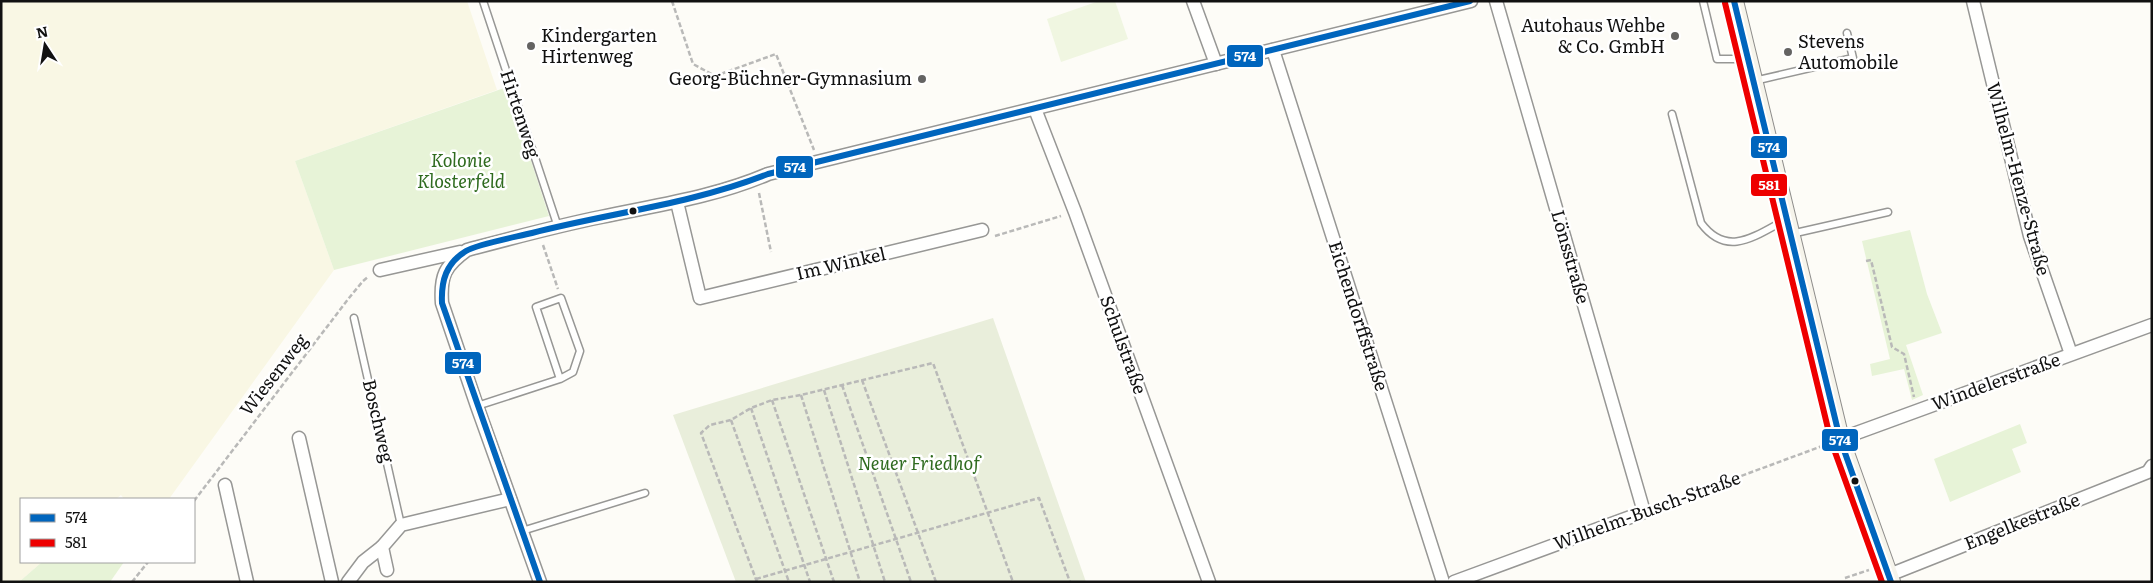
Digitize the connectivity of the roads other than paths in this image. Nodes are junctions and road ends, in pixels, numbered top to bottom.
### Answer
1 (483, 1) edge
2 (1193, 1) edge
3 (1471, 1) edge
4 (1496, 1) edge
5 (1703, 1) edge
6 (1734, 1) edge
7 (1973, 1) edge
8 (1847, 33) dead end
9 (1273, 50) junction
10 (1748, 59) junction
11 (1216, 64) junction
12 (1753, 81) junction
13 (1035, 109) junction
14 (1672, 114) dead end
15 (677, 202) junction
16 (1888, 212) dead end
17 (558, 227) junction
18 (1788, 227) junction
19 (982, 230) road end
20 (467, 250) junction
21 (380, 270) road end
22 (354, 318) dead end
23 (2152, 325) edge
24 (2071, 354) junction
25 (560, 379) junction
26 (477, 406) junction
27 (299, 438) dead end
28 (1840, 439) junction
29 (2152, 466) edge
30 (225, 485) dead end
31 (645, 493) dead end
32 (510, 499) junction
33 (1644, 512) joint
34 (402, 525) junction
35 (521, 531) junction
36 (382, 547) junction
37 (387, 570) dead end
38 (1888, 574) edge
39 (247, 582) edge
40 (332, 582) edge
41 (348, 582) edge
42 (540, 582) edge
43 (1209, 582) edge
44 (1443, 582) edge
45 (1454, 582) edge

1 - 17 lane, Hirtenweg
2 - 11 street
3 - 9 street
4 - 33 street, Lönsstraße
5 - 10 lane
6 - 10 main road
7 - 24 street, Wilhelm-Henze-Straße
8 - 12 lane
9 - 11 street
9 - 44 street, Eichendorffstraße
10 - 12 main road
11 - 13 street
12 - 18 main road
13 - 15 street
13 - 43 street, Schulstraße
14 - 18 lane
15 - 17 street
15 - 19 street, Im Winkel
16 - 18 lane
17 - 20 street
18 - 28 main road
20 - 21 street
20 - 26 street
22 - 34 lane, Boschweg
23 - 24 street, Windelerstraße
24 - 28 street, Windelerstraße
25 - 25 lane
25 - 26 lane
26 - 32 street
27 - 40 street
28 - 38 main road
29 - 38 street, Engelkestraße
30 - 39 street
31 - 35 lane
32 - 34 street
32 - 35 street
33 - 45 street, Wilhelm-Busch-Straße
34 - 36 street
35 - 42 street
36 - 37 street
36 - 41 street

